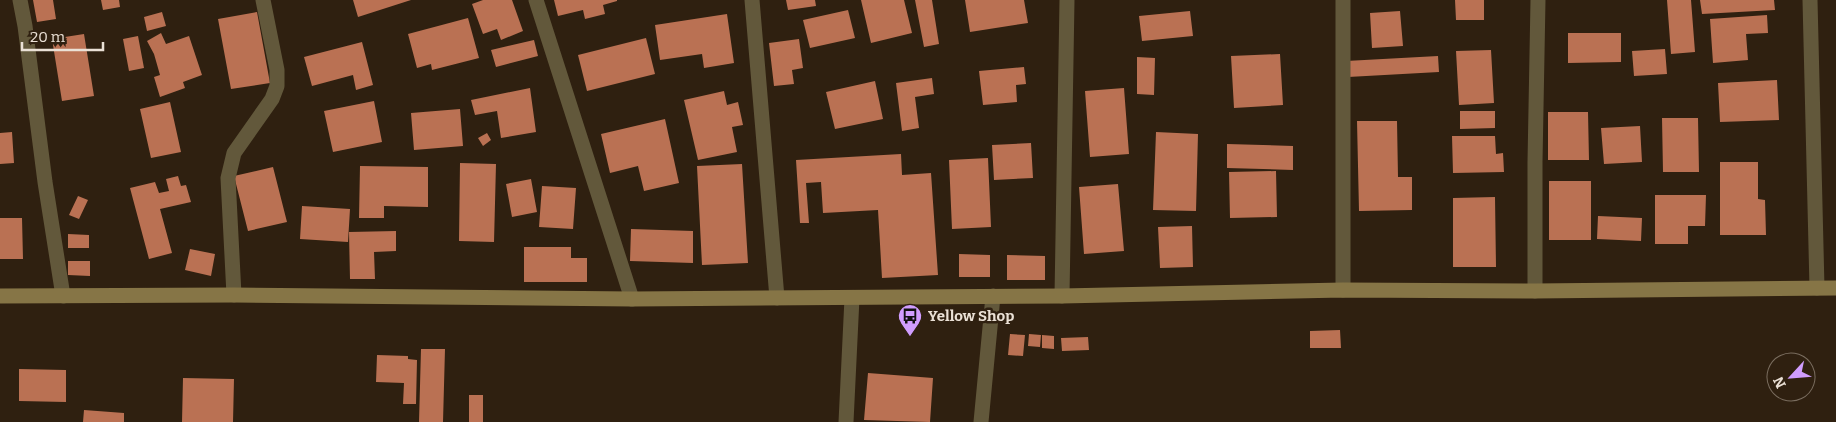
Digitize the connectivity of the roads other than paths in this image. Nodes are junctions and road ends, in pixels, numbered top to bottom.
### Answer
1 (20, 0) edge
2 (264, 0) edge
3 (536, 0) edge
4 (752, 0) edge
5 (1067, 0) edge
6 (1343, 0) edge
7 (1538, 0) edge
8 (1810, 0) edge
9 (1817, 288) junction
10 (1836, 288) edge
11 (1343, 290) junction
12 (1535, 291) junction
13 (234, 295) junction
14 (0, 296) edge
15 (63, 296) junction
16 (993, 296) junction
17 (1062, 296) junction
18 (778, 298) junction
19 (852, 298) junction
20 (632, 300) junction
21 (846, 422) edge
22 (981, 422) edge

1 - 15 street
2 - 13 street
3 - 20 street
4 - 18 street
5 - 17 street
6 - 11 street
7 - 12 street
8 - 9 street
9 - 10 street
9 - 12 street
11 - 12 street
11 - 17 street
13 - 15 street
13 - 20 street
14 - 15 street
16 - 17 street
16 - 19 street
16 - 22 street
18 - 19 street
18 - 20 street
19 - 21 street

